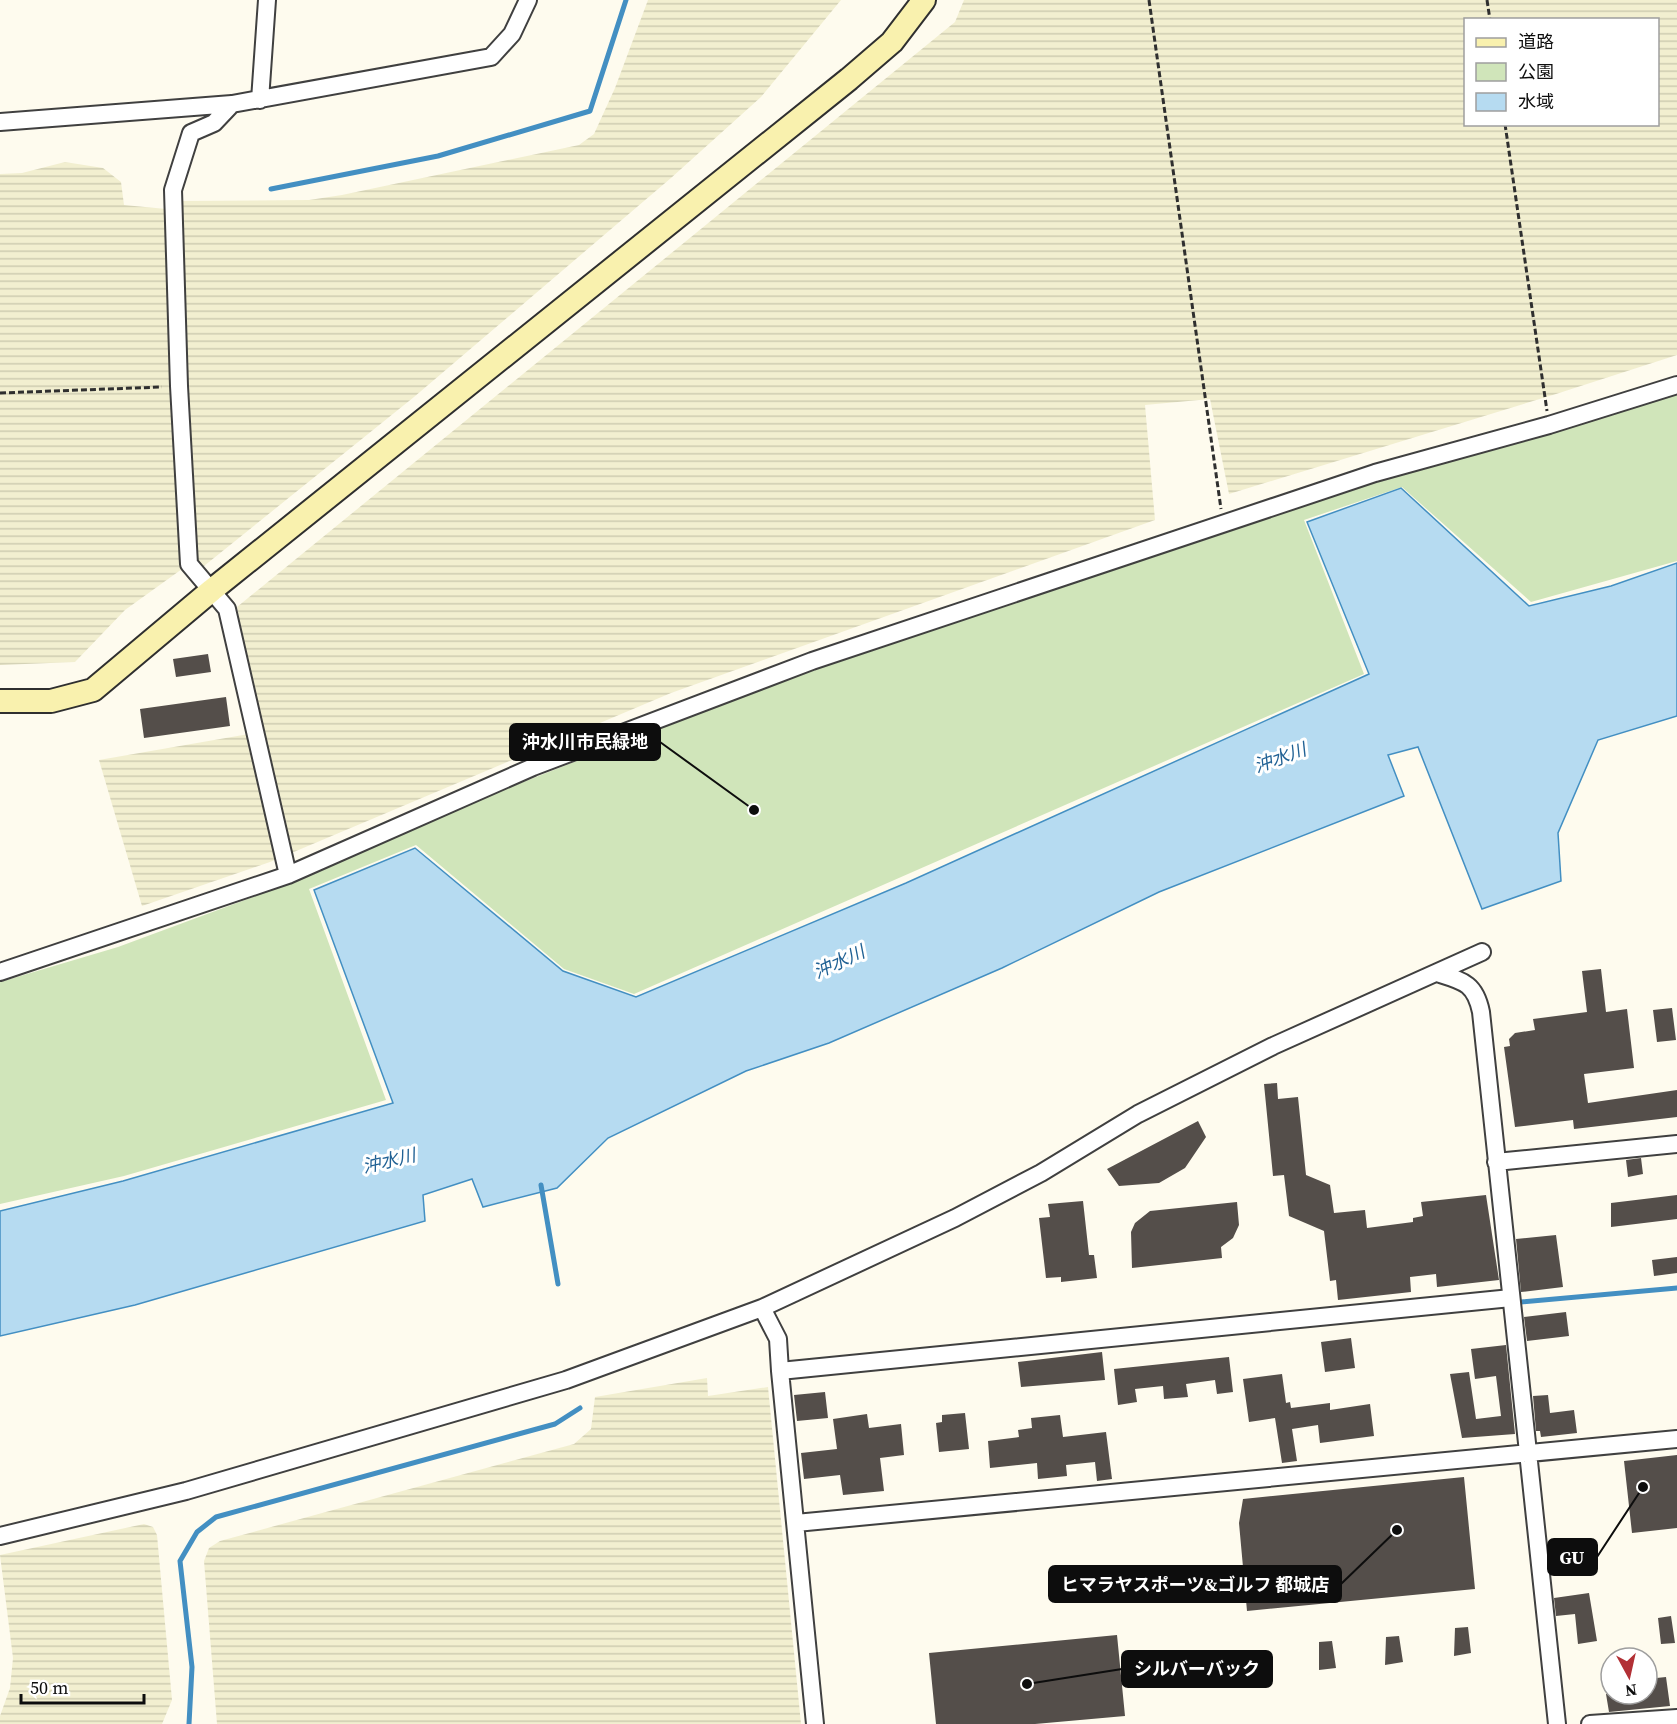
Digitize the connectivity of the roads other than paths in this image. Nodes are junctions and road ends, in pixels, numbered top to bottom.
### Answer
1 (267, 0) edge
2 (528, 0) edge
3 (919, 6) edge
4 (260, 100) junction
5 (232, 104) junction
6 (0, 122) edge
7 (1677, 385) edge
8 (212, 590) junction
9 (0, 701) edge
10 (288, 875) junction
11 (1482, 952) dead end
12 (0, 972) edge
13 (1437, 973) junction
14 (1677, 1144) edge
15 (1496, 1162) junction
16 (1511, 1298) junction
17 (762, 1308) junction
18 (780, 1371) junction
19 (1677, 1439) edge
20 (1530, 1453) junction
21 (796, 1523) junction
22 (0, 1536) edge
23 (1677, 1718) edge
24 (815, 1724) edge
25 (1557, 1724) edge
26 (1590, 1724) edge

1 - 4 street
2 - 4 street
3 - 8 street
4 - 5 street
5 - 6 street
5 - 8 street
7 - 10 street
8 - 9 street
8 - 10 street
10 - 12 street
11 - 13 street
13 - 15 street
13 - 17 street
14 - 15 street
15 - 16 street
16 - 18 street
16 - 20 street
17 - 18 street
17 - 22 street
18 - 21 street
19 - 20 street
20 - 21 street
20 - 25 street
21 - 24 street
23 - 26 street

